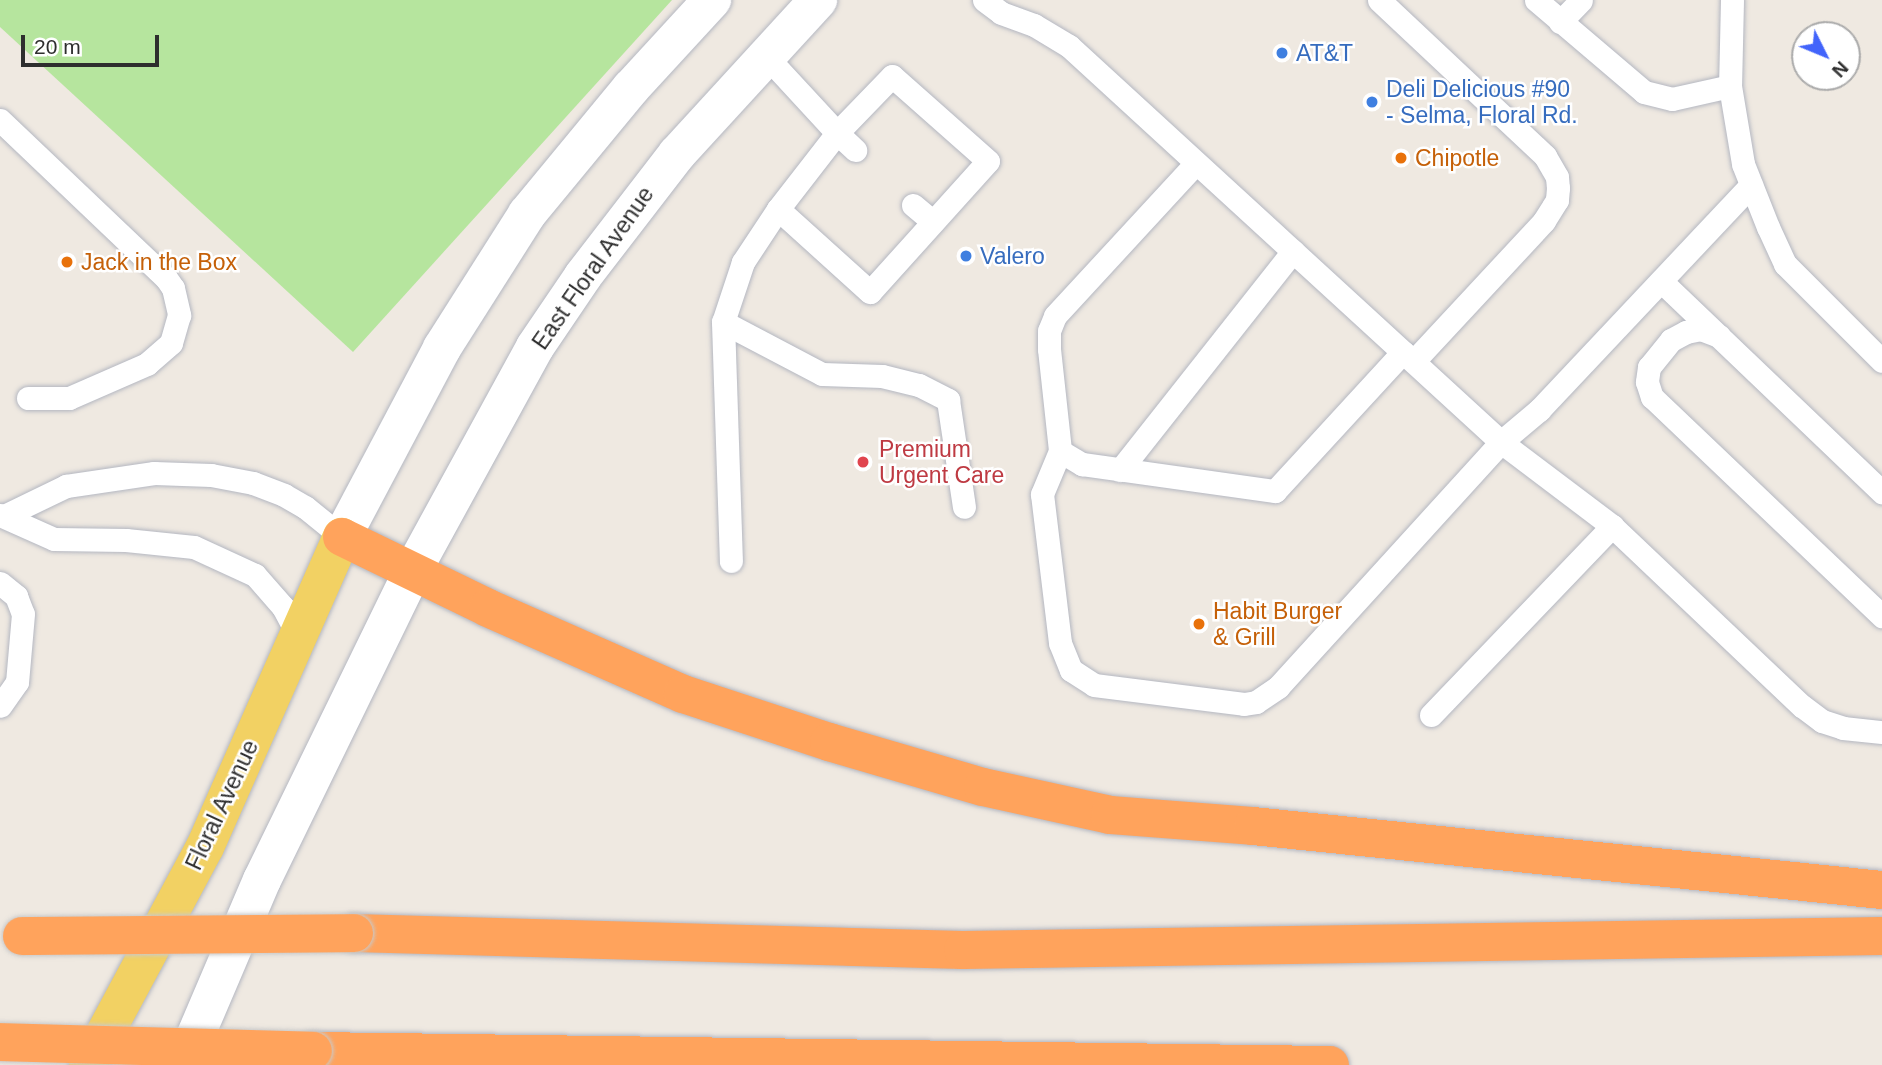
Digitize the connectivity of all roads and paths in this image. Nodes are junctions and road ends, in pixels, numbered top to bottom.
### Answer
1 (712, 0) edge
2 (818, 0) edge
3 (1380, 0) edge
4 (1536, 0) edge
5 (1581, 0) edge
6 (1732, 0) edge
7 (999, 4) edge
8 (1560, 22) junction
9 (766, 56) junction
10 (1730, 86) junction
11 (0, 120) edge
12 (837, 133) junction
13 (855, 150) dead end
14 (1196, 163) junction
15 (1751, 185) junction
16 (913, 205) dead end
17 (778, 209) junction
18 (933, 222) junction
19 (1293, 251) junction
20 (1661, 281) junction
21 (723, 322) junction
22 (1719, 336) junction
23 (1408, 357) junction
24 (1882, 361) edge
25 (28, 398) dead end
26 (1501, 442) junction
27 (1060, 452) junction
28 (1120, 470) junction
29 (1882, 492) edge
30 (964, 507) dead end
31 (3, 515) edge
32 (1612, 526) junction
33 (342, 537) junction
34 (731, 561) dead end
35 (413, 570) junction
36 (0, 583) edge
37 (1882, 617) edge
38 (298, 635) junction
39 (0, 706) edge
40 (1430, 715) dead end
41 (1882, 732) edge
42 (1882, 890) edge
43 (11, 935) edge
44 (1882, 936) edge
45 (0, 1042) edge
46 (88, 1065) edge
47 (183, 1065) edge
48 (1330, 1065) edge

1 - 33 street
2 - 9 street, East Floral Avenue
3 - 23 lane
4 - 8 lane
5 - 8 lane
6 - 10 lane
7 - 14 lane
8 - 10 lane
9 - 12 lane
9 - 35 street, East Floral Avenue
10 - 15 lane
11 - 25 lane
12 - 13 lane
12 - 17 lane
12 - 18 lane
14 - 19 lane
14 - 27 lane
15 - 20 lane
15 - 24 lane
16 - 18 lane
17 - 18 lane
17 - 21 lane
19 - 23 lane
19 - 28 lane
20 - 22 lane
20 - 26 lane
21 - 30 lane
21 - 34 lane
22 - 29 lane
22 - 37 lane
23 - 26 lane
23 - 28 lane
26 - 27 lane
26 - 32 lane
27 - 28 lane
31 - 33 lane
31 - 38 lane
32 - 40 lane
32 - 41 lane
33 - 35 highway
33 - 38 main road, Floral Avenue
35 - 42 highway
35 - 47 street
36 - 39 lane
38 - 46 main road, Floral Avenue
43 - 44 highway, bridge
45 - 48 highway, bridge

